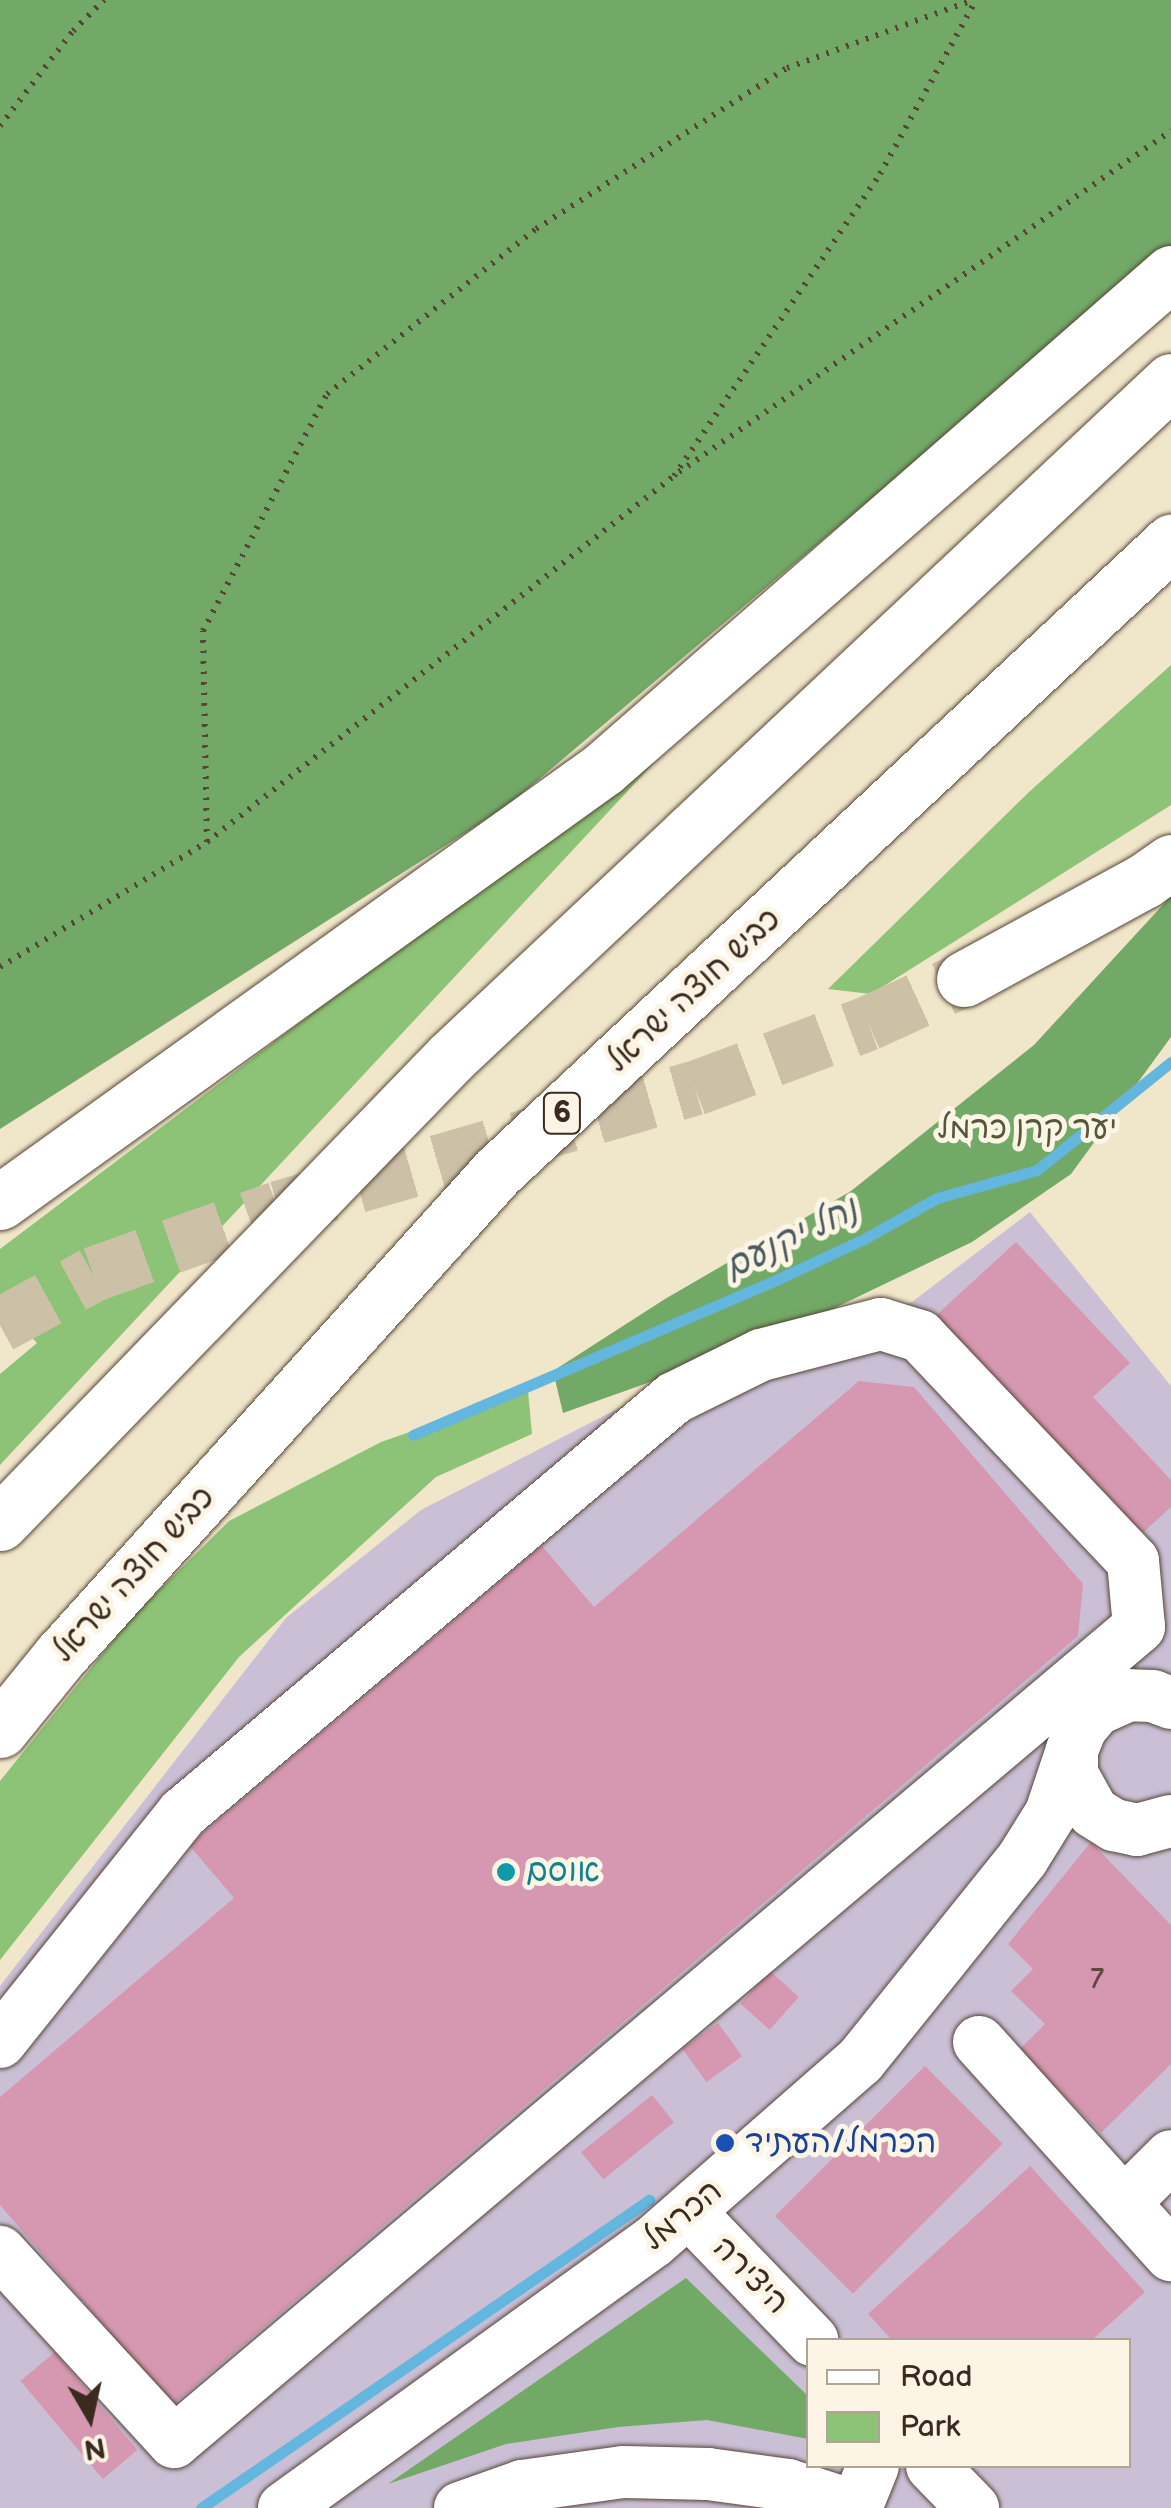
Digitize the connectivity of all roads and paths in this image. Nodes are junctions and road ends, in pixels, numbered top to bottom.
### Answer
1 (104, 0) edge
2 (974, 0) edge
3 (0, 126) edge
4 (1171, 131) edge
5 (1171, 273) edge
6 (1171, 380) edge
7 (674, 476) junction
8 (1171, 542) edge
9 (207, 842) junction
10 (1171, 862) edge
11 (0, 966) edge
12 (964, 979) tunnel mouth
13 (0, 1202) edge
14 (0, 1523) edge
15 (1165, 1695) edge
16 (0, 1730) edge
17 (1072, 1750) junction
18 (1171, 1821) edge
19 (1114, 1825) junction
20 (1023, 1858) junction
21 (0, 2042) edge
22 (978, 2042) dead end
23 (1171, 2156) edge
24 (1124, 2202) junction
25 (689, 2212) junction
26 (0, 2252) edge
27 (1171, 2256) edge
28 (810, 2338) edge
29 (872, 2468) edge
30 (934, 2468) edge
31 (284, 2508) edge
32 (460, 2508) edge
33 (856, 2508) edge
34 (973, 2508) edge

1 - 3 path
2 - 7 path
2 - 9 path
4 - 7 path
5 - 13 highway
6 - 14 highway
7 - 9 path
8 - 16 highway, כביש חוצה ישראל / 6
9 - 11 path
10 - 12 highway
15 - 17 street, הכרמל
17 - 19 street
17 - 20 street, הכרמל
18 - 19 street, הכרמל
19 - 20 street, הכרמל
20 - 25 street, הכרמל
21 - 26 street
22 - 24 street
23 - 24 street
24 - 27 street
25 - 28 street, היצירה
25 - 31 street, הכרמל
29 - 33 street
30 - 34 street
32 - 33 street

